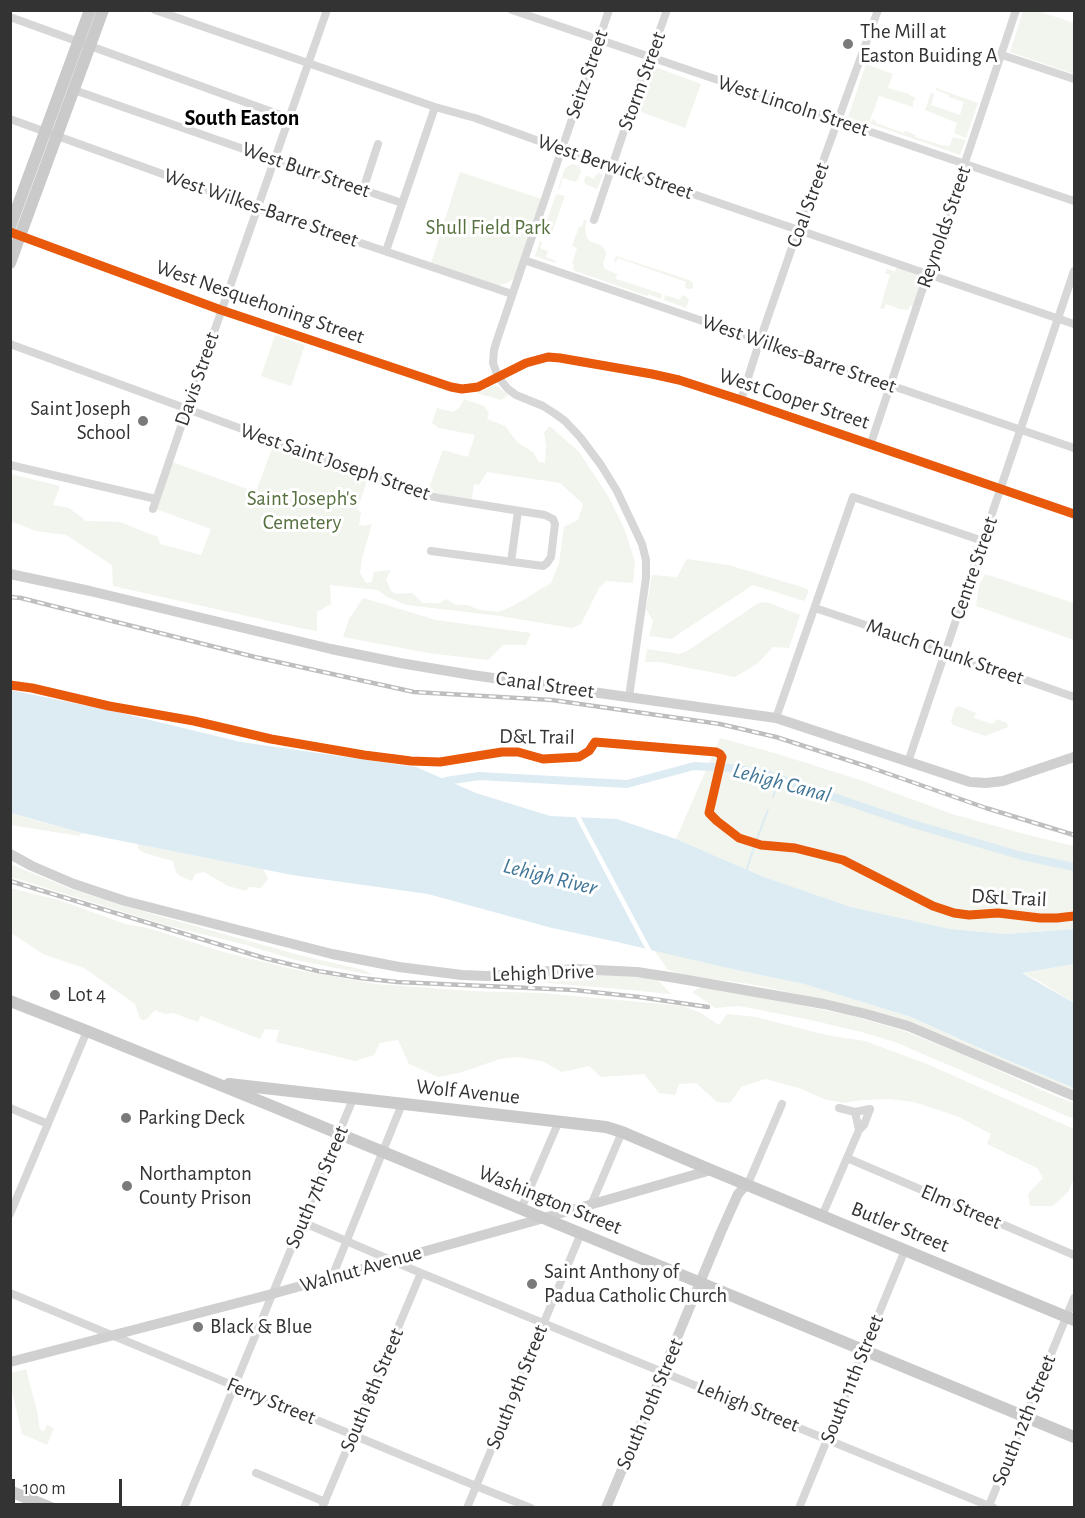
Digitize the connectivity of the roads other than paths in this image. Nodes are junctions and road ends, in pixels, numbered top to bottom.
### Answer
1 (90, 10) edge
2 (103, 10) edge
3 (155, 10) edge
4 (327, 10) edge
5 (512, 10) edge
6 (609, 10) edge
7 (667, 10) edge
8 (1016, 10) edge
9 (878, 11) edge
10 (10, 17) edge
11 (599, 40) junction
12 (84, 44) junction
13 (1002, 55) junction
14 (650, 58) junction
15 (308, 63) junction
16 (1074, 79) edge
17 (74, 90) junction
18 (435, 106) junction
19 (289, 118) junction
20 (10, 119) edge
21 (839, 121) junction
22 (51, 134) junction
23 (378, 144) dead end
24 (561, 149) junction
25 (274, 160) junction
26 (965, 165) junction
27 (612, 166) junction
28 (363, 190) junction
29 (1074, 201) edge
30 (402, 203) junction
31 (257, 208) junction
32 (594, 220) dead end
33 (798, 230) junction
34 (14, 232) edge
35 (386, 251) junction
36 (524, 260) junction
37 (10, 263) edge
38 (1074, 271) edge
39 (928, 274) junction
40 (512, 294) junction
41 (221, 310) junction
42 (1059, 319) junction
43 (1074, 324) edge
44 (760, 340) junction
45 (10, 344) edge
46 (498, 377) junction
47 (891, 385) junction
48 (741, 400) junction
49 (187, 409) junction
50 (1021, 430) junction
51 (872, 443) junction
52 (1074, 448) edge
53 (10, 465) edge
54 (1001, 488) junction
55 (156, 499) junction
56 (153, 509) dead end
57 (518, 511) junction
58 (1074, 514) edge
59 (983, 542) junction
60 (431, 551) dead end
61 (511, 562) junction
62 (10, 574) edge
63 (815, 608) junction
64 (946, 651) junction
65 (629, 697) junction
66 (1074, 697) edge
67 (776, 718) junction
68 (1074, 757) edge
69 (908, 762) junction
70 (10, 854) edge
71 (10, 1001) edge
72 (87, 1030) junction
73 (213, 1082) junction
74 (275, 1090) junction
75 (1074, 1096) edge
76 (353, 1099) junction
77 (267, 1104) junction
78 (402, 1104) junction
79 (782, 1104) dead end
80 (10, 1108) edge
81 (839, 1108) dead end
82 (855, 1112) junction
83 (559, 1121) junction
84 (48, 1124) junction
85 (859, 1130) junction
86 (622, 1132) junction
87 (339, 1133) junction
88 (382, 1151) junction
89 (847, 1158) junction
90 (711, 1170) junction
91 (746, 1185) junction
92 (591, 1205) junction
93 (521, 1209) junction
94 (10, 1214) edge
95 (822, 1216) junction
96 (544, 1218) junction
97 (302, 1222) junction
98 (581, 1233) junction
99 (346, 1241) junction
100 (905, 1250) junction
101 (1074, 1255) edge
102 (392, 1260) junction
103 (421, 1273) junction
104 (332, 1277) junction
105 (700, 1283) junction
106 (10, 1293) edge
107 (272, 1294) junction
108 (1074, 1298) edge
109 (1071, 1318) edge
110 (543, 1322) junction
111 (113, 1335) junction
112 (864, 1350) junction
113 (10, 1362) edge
114 (663, 1371) junction
115 (235, 1386) junction
116 (1026, 1417) junction
117 (353, 1435) junction
118 (1074, 1437) edge
119 (828, 1438) junction
120 (256, 1473) dead end
121 (476, 1486) junction
122 (10, 1491) edge
123 (324, 1504) edge
124 (44, 1506) edge
125 (991, 1507) edge
126 (184, 1508) edge
127 (467, 1508) edge
128 (531, 1508) edge
129 (606, 1508) edge
130 (799, 1508) edge

1 - 12 main road
2 - 12 main road
3 - 15 street, West Berwick Street
4 - 15 street, Davis Street
5 - 11 street, West Lincoln Street
6 - 11 street, Seitz Street
7 - 14 street, Storm Street
8 - 13 street, Reynolds Street
9 - 21 street, Coal Street
10 - 12 street
11 - 14 street, West Lincoln Street
11 - 24 street, Seitz Street
12 - 17 main road
12 - 19 street
12 - 22 main road
13 - 16 street
13 - 26 street, Reynolds Street
14 - 21 street, West Lincoln Street
14 - 27 street, Storm Street
15 - 18 street, West Berwick Street
15 - 19 street, Davis Street
17 - 22 main road
17 - 25 street, West Burr Street
18 - 24 street, West Berwick Street
18 - 30 street
19 - 25 street, Davis Street
20 - 22 street, West Wilkes-Barre Street
21 - 26 street, West Lincoln Street
21 - 33 street, Coal Street
22 - 31 street, West Wilkes-Barre Street
22 - 34 main road
23 - 28 street
24 - 27 street, West Berwick Street
24 - 36 street, Seitz Street
25 - 28 street, West Burr Street
25 - 31 street, Davis Street
26 - 29 street, West Lincoln Street
26 - 39 street, Reynolds Street
27 - 32 street, Storm Street
27 - 33 street, West Berwick Street
28 - 30 street, West Burr Street
30 - 35 street
31 - 35 street, West Wilkes-Barre Street
31 - 41 street, Davis Street
33 - 39 street, West Berwick Street
33 - 44 street, Coal Street
34 - 37 main road
34 - 41 street, West Nesquehoning Street
35 - 40 street, West Wilkes-Barre Street
36 - 40 street, Seitz Street
36 - 44 street, West Wilkes-Barre Street
38 - 42 street, Centre Street
39 - 42 street, West Berwick Street
39 - 47 street, Reynolds Street
40 - 46 street, Seitz Street
41 - 46 street, West Nesquehoning Street
41 - 49 street, Davis Street
42 - 43 street, West Berwick Street
42 - 50 street, Centre Street
44 - 47 street, West Wilkes-Barre Street
44 - 48 street, Coal Street
45 - 49 street, West Saint Joseph Street
46 - 48 street, West Cooper Street
46 - 65 street
47 - 50 street, West Wilkes-Barre Street
47 - 51 street, Reynolds Street
48 - 51 street, West Cooper Street
49 - 55 street, Davis Street
49 - 57 street, West Saint Joseph Street
50 - 52 street, West Wilkes-Barre Street
50 - 54 street, Centre Street
51 - 54 street, West Cooper Street
53 - 55 street
54 - 58 street, West Cooper Street
54 - 59 street, Centre Street
55 - 56 street, Davis Street
57 - 61 street
57 - 61 street, West Saint Joseph Street
59 - 63 street
59 - 64 street, Centre Street
60 - 61 street
62 - 65 street, Canal Street
63 - 64 street, Mauch Chunk Street
63 - 67 street
64 - 66 street, Mauch Chunk Street
64 - 69 street, Centre Street
65 - 67 street, Canal Street
67 - 69 street, Canal Street
68 - 69 street, Canal Street
70 - 75 street, Lehigh Drive
71 - 72 main road, Washington Street
72 - 73 main road, Washington Street
72 - 84 street
73 - 74 main road, Wolf Avenue
73 - 77 main road, Washington Street
74 - 76 main road, Wolf Avenue
74 - 77 main road
76 - 78 main road, Wolf Avenue
76 - 87 street, South 7th Street
77 - 87 main road, Washington Street
78 - 83 main road, Wolf Avenue
78 - 88 street
79 - 91 street, South 10th Street
80 - 84 street
81 - 82 street
82 - 85 street
82 - 85 street
83 - 86 main road, Wolf Avenue
83 - 93 street
84 - 94 street
85 - 89 street
86 - 90 main road, Wolf Avenue
86 - 92 street
87 - 88 main road, Washington Street
87 - 97 street, South 7th Street
88 - 93 main road, Washington Street
88 - 99 street
89 - 95 street
89 - 101 street, Elm Street
90 - 91 main road, Butler Street
90 - 92 street, Walnut Avenue
91 - 95 main road, Butler Street
91 - 105 street, South 10th Street
92 - 96 street, Walnut Avenue
93 - 96 main road, Washington Street
95 - 100 main road, Butler Street
96 - 98 main road, Washington Street
96 - 102 street, Walnut Avenue
97 - 99 street, Lehigh Street
97 - 107 street, South 7th Street
98 - 105 main road, Washington Street
98 - 110 street, South 9th Street
99 - 102 street, Lehigh Street
99 - 104 street
100 - 109 main road, Butler Street
100 - 112 street, South 11th Street
102 - 103 street, Lehigh Street
102 - 104 street, Walnut Avenue
103 - 110 street, Lehigh Street
103 - 117 street, South 8th Street
104 - 107 street, Walnut Avenue
105 - 112 main road, Washington Street
105 - 114 street, South 10th Street
106 - 111 street, Ferry Street
107 - 111 street, Walnut Avenue
107 - 115 street, South 7th Street
108 - 109 street, South 12th Street
109 - 116 street, South 12th Street
110 - 114 street, Lehigh Street
110 - 121 street, South 9th Street
111 - 113 street, Walnut Avenue
111 - 115 street, Ferry Street
112 - 116 main road, Washington Street
112 - 119 street, South 11th Street
114 - 119 street, Lehigh Street
114 - 129 street, South 10th Street
115 - 117 street, Ferry Street
115 - 126 street, South 7th Street
116 - 118 main road, Washington Street
116 - 125 street, South 12th Street
117 - 121 street, Ferry Street
117 - 123 street, South 8th Street
119 - 125 street, Lehigh Street
119 - 130 street, South 11th Street
120 - 123 street
121 - 127 street, South 9th Street
121 - 128 street, Ferry Street
122 - 124 main road

